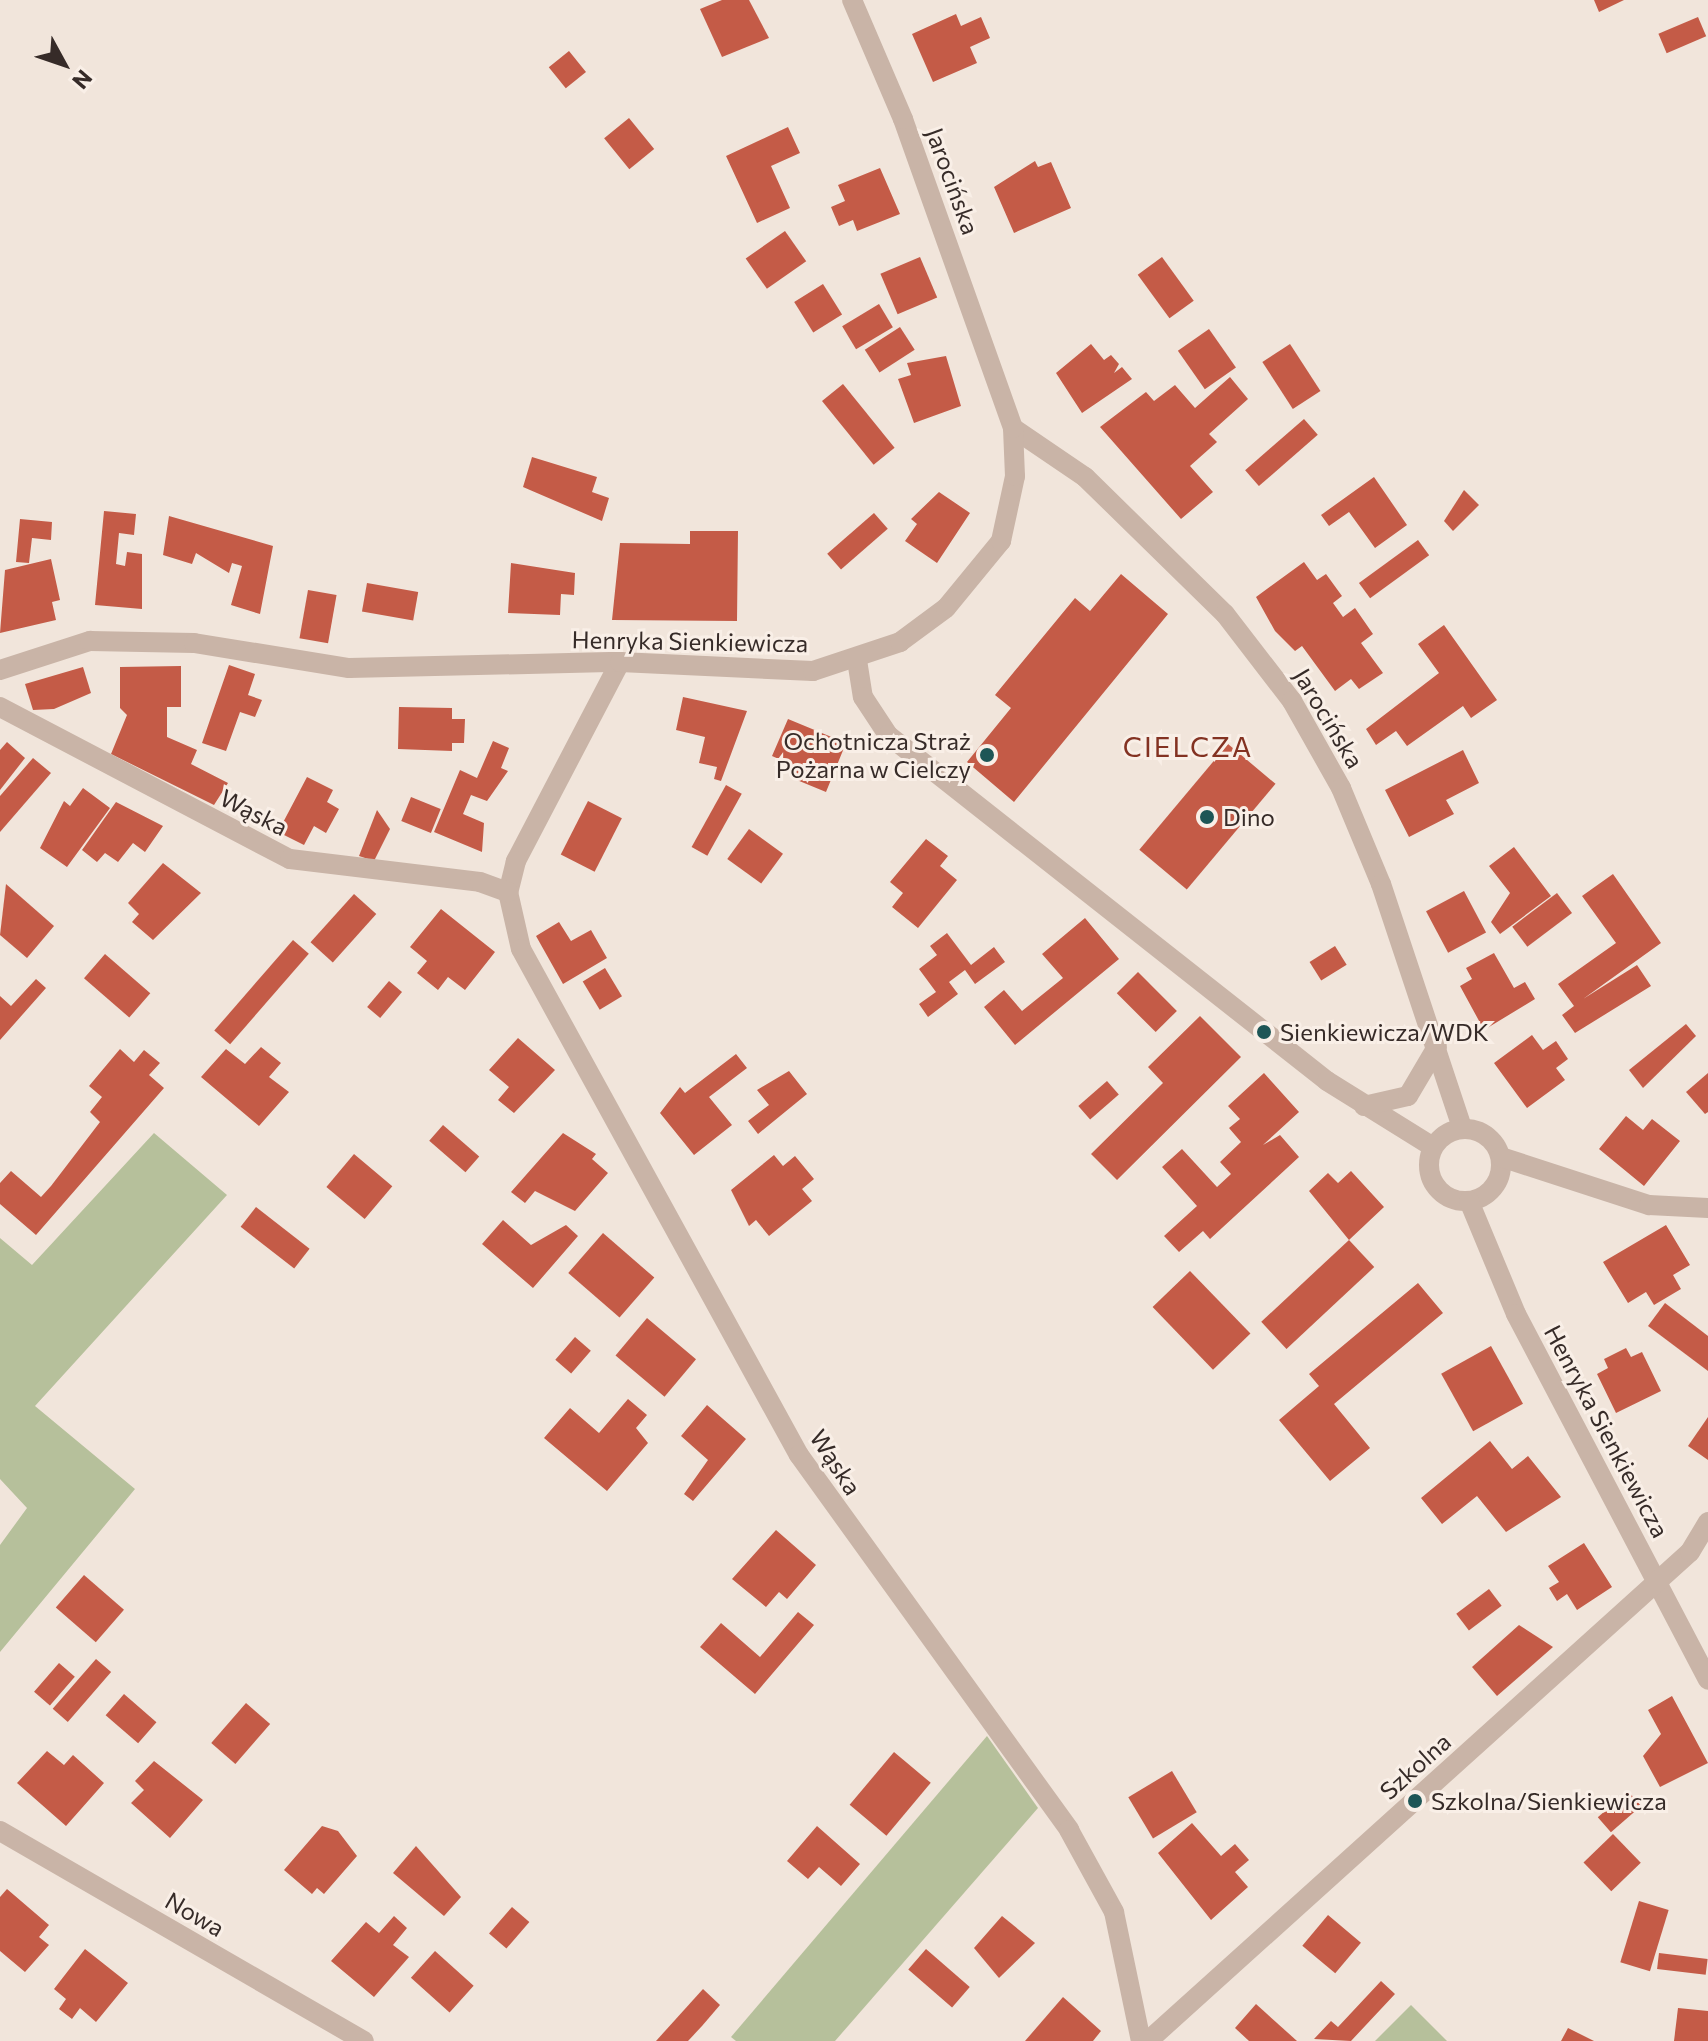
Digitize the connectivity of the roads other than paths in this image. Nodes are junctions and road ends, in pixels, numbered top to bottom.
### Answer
1 (852, 0) edge
2 (1013, 428) junction
3 (857, 660) junction
4 (620, 662) junction
5 (0, 670) edge
6 (0, 707) edge
7 (508, 892) junction
8 (1437, 1047) junction
9 (1364, 1106) junction
10 (1462, 1128) junction
11 (1433, 1147) junction
12 (1501, 1157) junction
13 (1469, 1201) junction
14 (1708, 1208) edge
15 (1708, 1522) edge
16 (1658, 1581) junction
17 (1708, 1680) edge
18 (0, 1831) edge
19 (364, 2041) edge
20 (1141, 2041) edge
21 (1148, 2041) edge

1 - 2 street, Jarocińska
2 - 3 street, Jarocińska
2 - 8 street, Jarocińska
3 - 4 street, Henryka Sienkiewicza
3 - 9 street
4 - 5 street, Henryka Sienkiewicza
4 - 7 street
6 - 7 street, Wąska
7 - 20 street, Wąska
8 - 9 street
8 - 10 street, Jarocińska
9 - 11 street
10 - 11 street
10 - 12 street
11 - 13 street
12 - 13 street
12 - 14 street
13 - 16 street, Henryka Sienkiewicza
15 - 16 street, Szkolna
16 - 17 street, Henryka Sienkiewicza
16 - 21 street, Szkolna
18 - 19 street, Nowa

